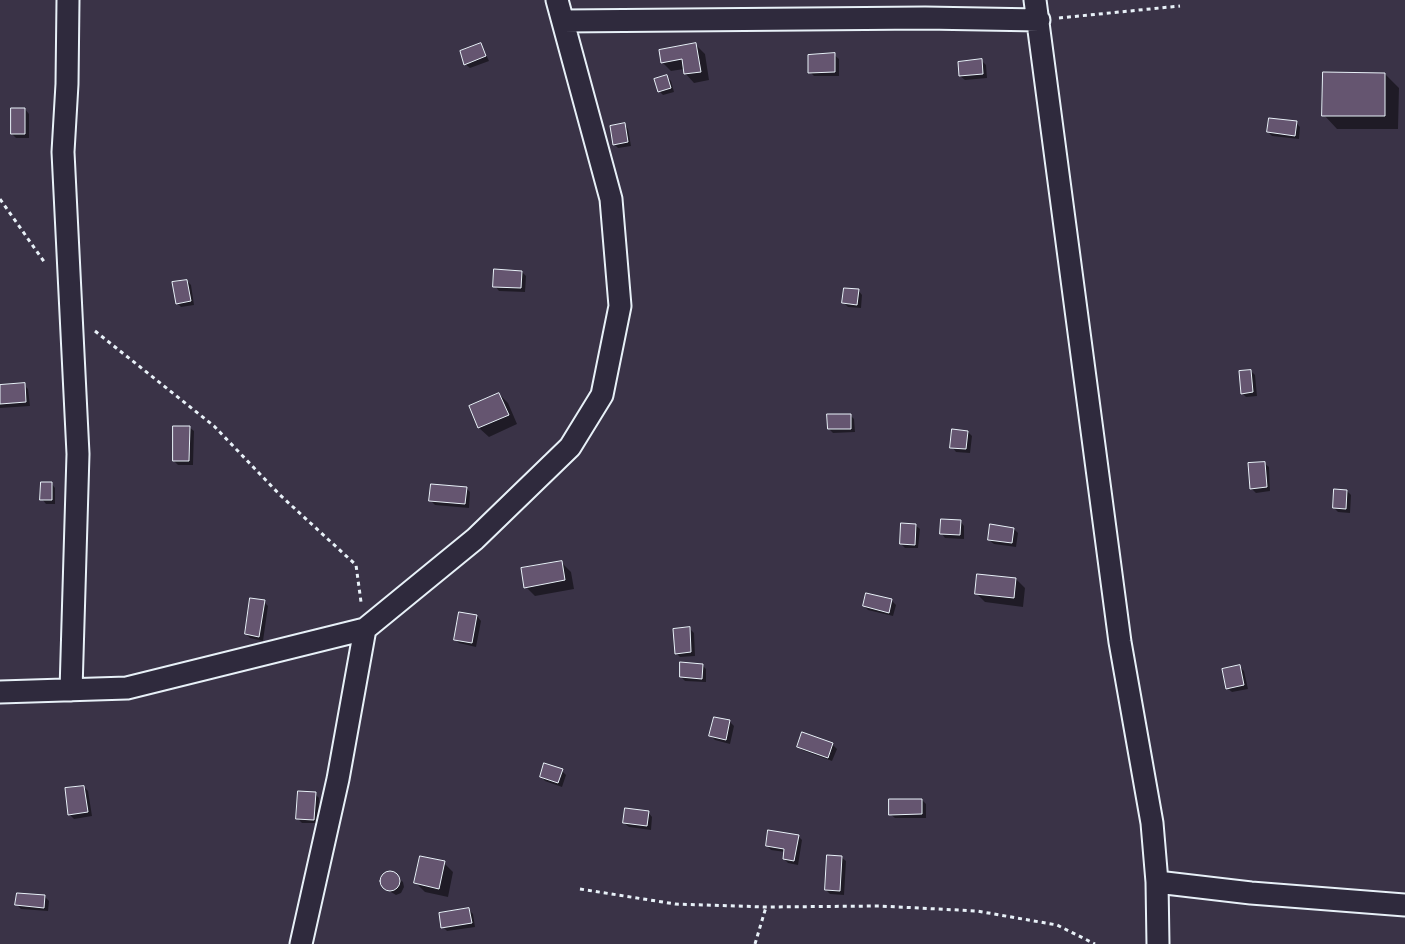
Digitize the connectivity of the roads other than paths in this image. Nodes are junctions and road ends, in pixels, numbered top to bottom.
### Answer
1 (68, 0) edge
2 (557, 0) edge
3 (1037, 10) edge
4 (563, 21) junction
5 (365, 629) junction
6 (71, 690) junction
7 (0, 692) edge
8 (1157, 882) junction
9 (1405, 905) edge
10 (301, 944) edge
11 (1158, 944) edge

1 - 6 street
2 - 4 street
3 - 4 street
3 - 8 street
4 - 5 street
5 - 6 street
5 - 10 street
6 - 7 street
8 - 9 street
8 - 11 street

